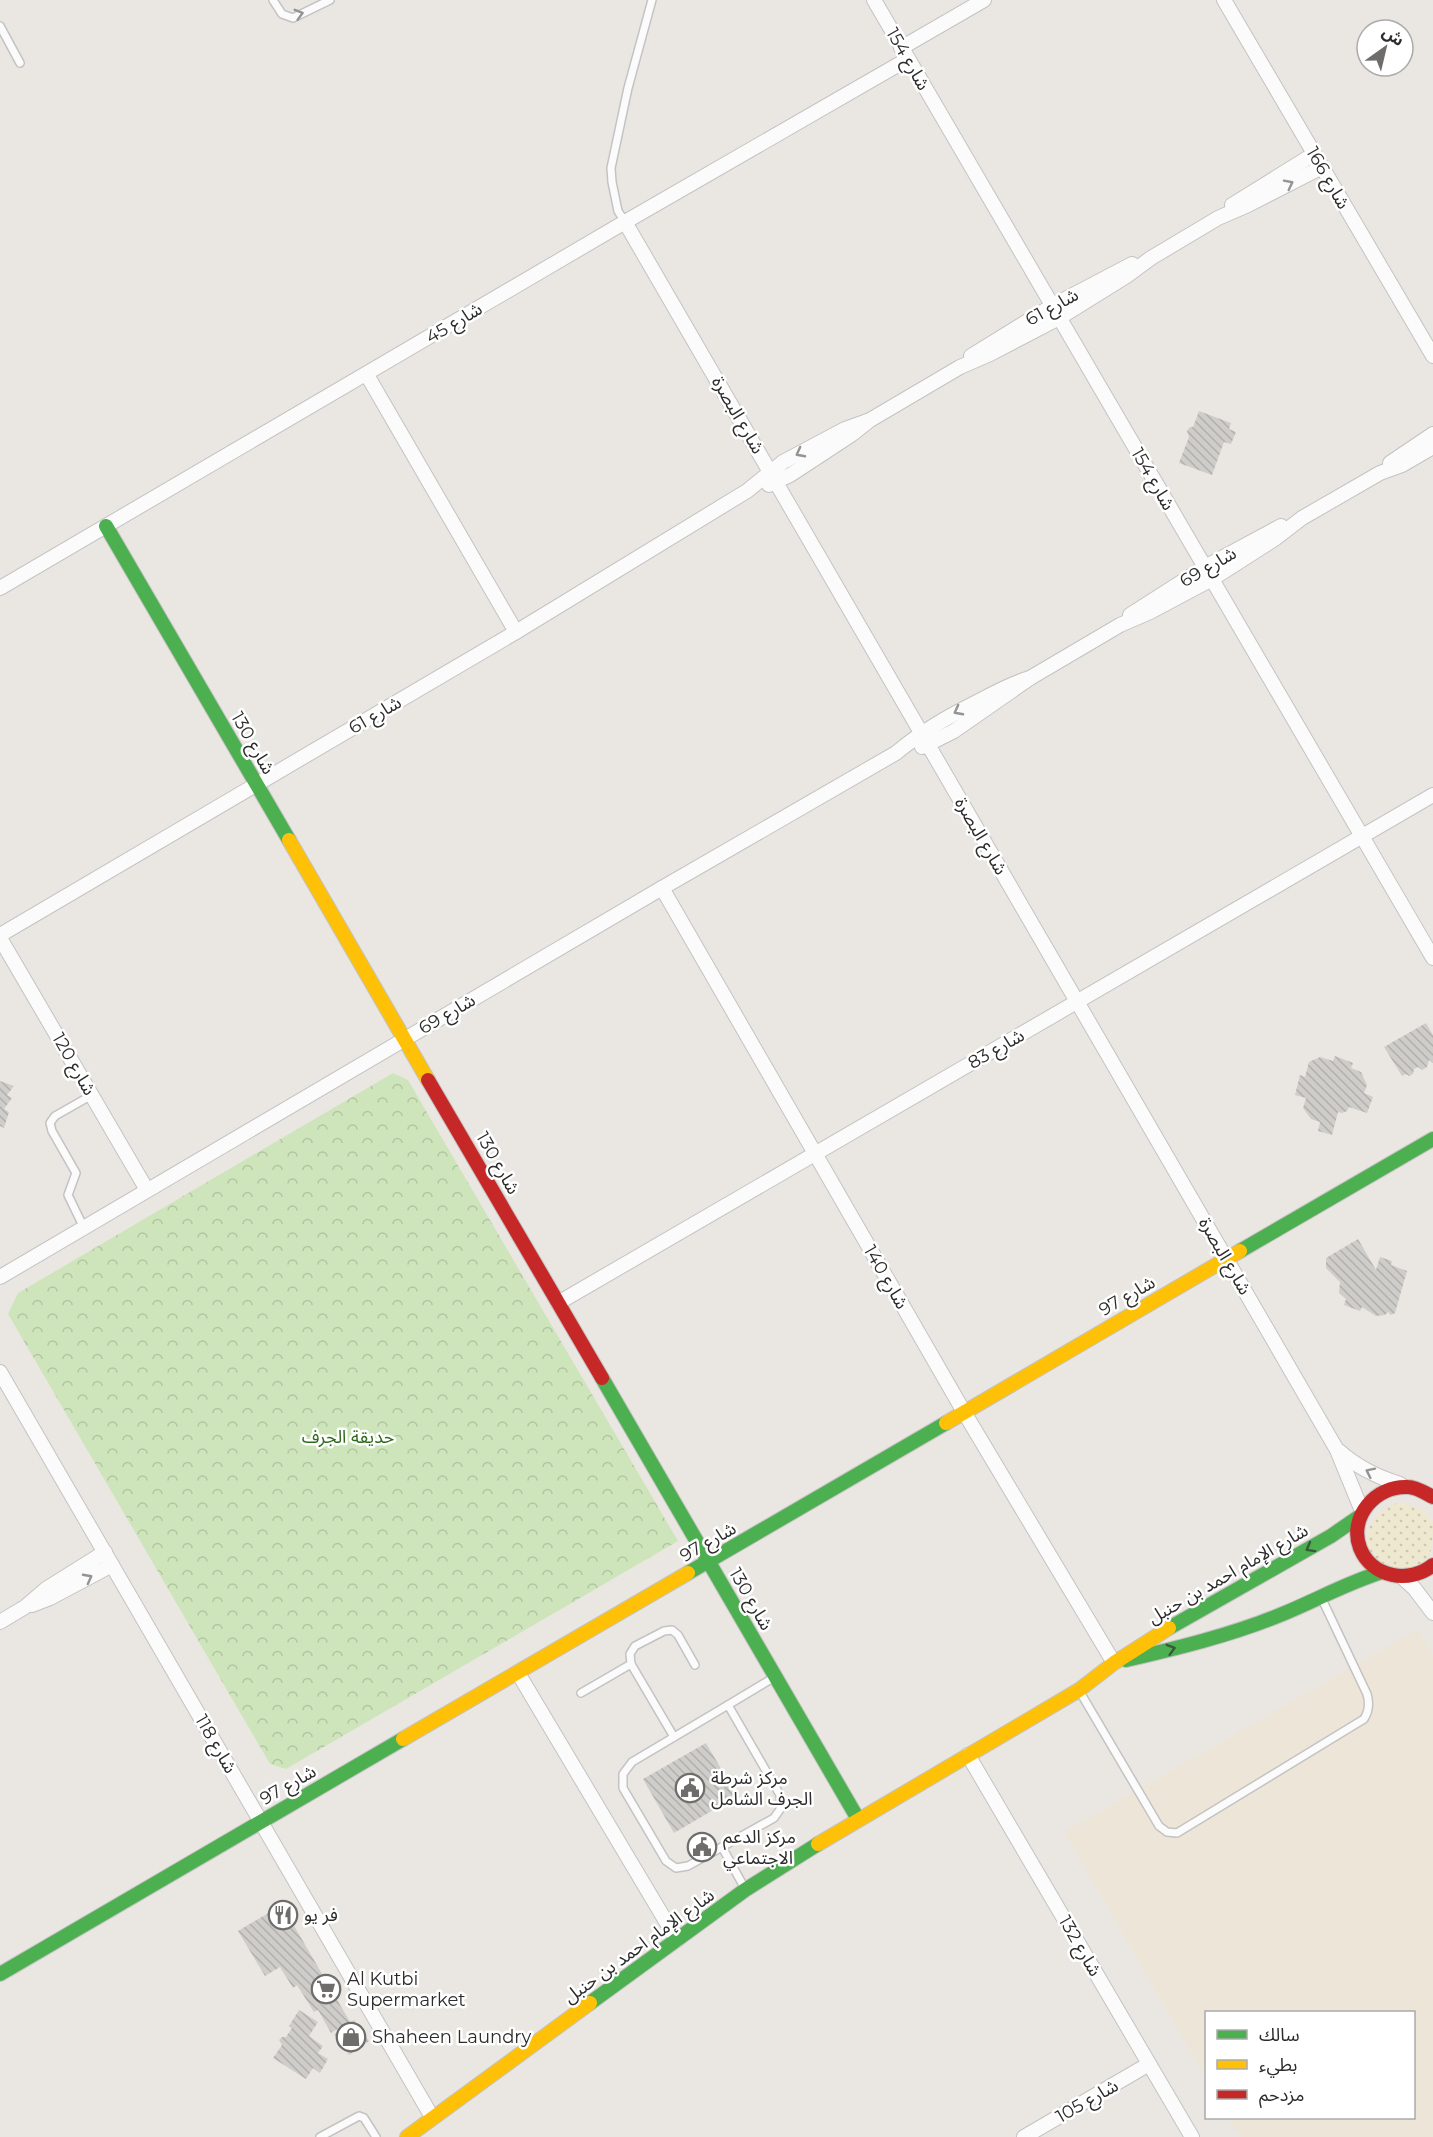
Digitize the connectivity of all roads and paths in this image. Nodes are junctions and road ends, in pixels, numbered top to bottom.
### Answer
1 (273, 0) edge
2 (330, 0) edge
3 (652, 0) edge
4 (874, 0) edge
5 (984, 0) edge
6 (1224, 0) edge
7 (0, 26) edge
8 (905, 53) junction
9 (20, 63) dead end
10 (1314, 154) junction
11 (1322, 167) junction
12 (1218, 218) junction
13 (625, 222) junction
14 (1056, 312) junction
15 (1433, 356) edge
16 (367, 375) junction
17 (1433, 435) edge
18 (1433, 447) edge
19 (1380, 473) junction
20 (773, 476) junction
21 (106, 526) junction
22 (1208, 573) junction
23 (0, 588) edge
24 (516, 632) junction
25 (925, 738) junction
26 (256, 785) junction
27 (1433, 795) edge
28 (1362, 836) junction
29 (662, 888) junction
30 (0, 937) edge
31 (1433, 958) edge
32 (1077, 1001) junction
33 (404, 1039) junction
34 (92, 1095) junction
35 (1433, 1139) edge
36 (816, 1154) junction
37 (147, 1190) junction
38 (84, 1227) junction
39 (1227, 1259) junction
40 (0, 1277) edge
41 (558, 1303) junction
42 (0, 1372) edge
43 (964, 1412) junction
44 (1337, 1450) junction
45 (1408, 1486) junction
46 (1430, 1494) edge
47 (1361, 1513) junction
48 (105, 1552) junction
49 (709, 1563) junction
50 (112, 1565) junction
51 (1433, 1565) edge
52 (1382, 1572) junction
53 (1402, 1577) junction
54 (1321, 1597) junction
55 (25, 1607) junction
56 (1433, 1613) edge
57 (0, 1622) edge
58 (1114, 1663) junction
59 (631, 1664) junction
60 (695, 1665) dead end
61 (518, 1673) junction
62 (775, 1677) junction
63 (1079, 1690) junction
64 (581, 1693) dead end
65 (728, 1705) junction
66 (674, 1737) junction
67 (968, 1755) junction
68 (858, 1819) junction
69 (261, 1822) junction
70 (722, 1847) junction
71 (745, 1890) junction
72 (677, 1940) junction
73 (0, 1974) edge
74 (1149, 2064) junction
75 (432, 2117) junction
76 (320, 2137) edge
77 (376, 2137) edge
78 (407, 2137) edge
79 (1024, 2137) edge
80 (1192, 2137) edge

1 -> 2 lane
3 - 13 lane
4 - 8 street, شارع 154
5 - 8 street, شارع 45
6 - 10 street, شارع 166
7 - 9 lane
8 - 13 street, شارع 45
8 - 14 street, شارع 154
10 - 11 street, شارع 166
10 - 12 street, شارع 61
12 -> 11 street, شارع 61
11 - 15 street, شارع 166
12 - 14 street, شارع 61
13 - 16 street, شارع 45
13 - 20 street, شارع البصرة
14 - 20 street, شارع 61
14 - 22 street, شارع 154
16 - 21 street, شارع 45
16 - 24 street
17 - 19 street, شارع 69
18 - 19 street, شارع 69
19 - 22 street, شارع 69
20 - 24 street, شارع 61
20 - 25 street, شارع البصرة
21 - 23 street, شارع 45
21 - 26 street, شارع 130
22 - 25 street, شارع 69
22 - 28 street, شارع 154
24 - 26 street, شارع 61
25 - 29 street, شارع 69
25 - 32 street, شارع البصرة
26 - 30 street, شارع 61
26 - 33 street, شارع 130
27 - 28 street, شارع 83
28 - 31 street, شارع 154
28 - 32 street, شارع 83
29 - 33 street, شارع 69
29 - 36 street, شارع 140
30 - 34 street, شارع 120
32 - 36 street, شارع 83
32 - 39 street, شارع البصرة
33 - 37 street, شارع 69
33 - 41 street, شارع 130
34 - 37 street, شارع 120
34 - 38 lane
35 - 39 street, شارع 97
36 - 41 street, شارع 83
36 - 43 street, شارع 140
37 - 38 street, شارع 69
38 - 40 street, شارع 69
39 - 43 street, شارع 97
39 - 44 street, شارع البصرة
41 - 49 street, شارع 130
42 - 48 street, شارع 118
43 - 49 street, شارع 97
43 - 58 street, شارع 140
45 -> 44 street, شارع البصرة
44 - 47 street, شارع البصرة
45 - 46 street
45 - 47 street, شارع الإمام احمد بن حنبل
47 - 52 street
47 -> 58 street, شارع الإمام احمد بن حنبل
48 - 50 street, شارع 118
48 - 55 street
49 - 61 street, شارع 97
49 - 62 street, شارع 130
55 -> 50 street
50 - 69 street, شارع 118
51 - 53 street
52 - 53 street
52 - 54 street, شارع الإمام احمد بن حنبل
53 - 56 street
58 -> 54 street, شارع الإمام احمد بن حنبل
54 - 63 lane
55 - 57 street
58 - 63 street, شارع الإمام احمد بن حنبل
59 - 60 lane
59 - 64 lane
59 - 66 lane
61 - 69 street, شارع 97
61 - 72 street
62 - 65 lane
62 - 68 street, شارع 130
63 - 67 street, شارع الإمام احمد بن حنبل
65 - 66 lane
65 - 70 lane
66 - 70 lane
67 - 68 street, شارع الإمام احمد بن حنبل
67 - 74 street, شارع 132
68 - 71 street, شارع الإمام احمد بن حنبل
69 - 73 street, شارع 97
69 - 75 street, شارع 118
70 - 71 lane
71 - 72 street, شارع الإمام احمد بن حنبل
72 - 75 street, شارع الإمام احمد بن حنبل
74 - 79 street, شارع 105
74 - 80 street, شارع 132
75 - 78 street, شارع الإمام احمد بن حنبل
76 - 77 lane

